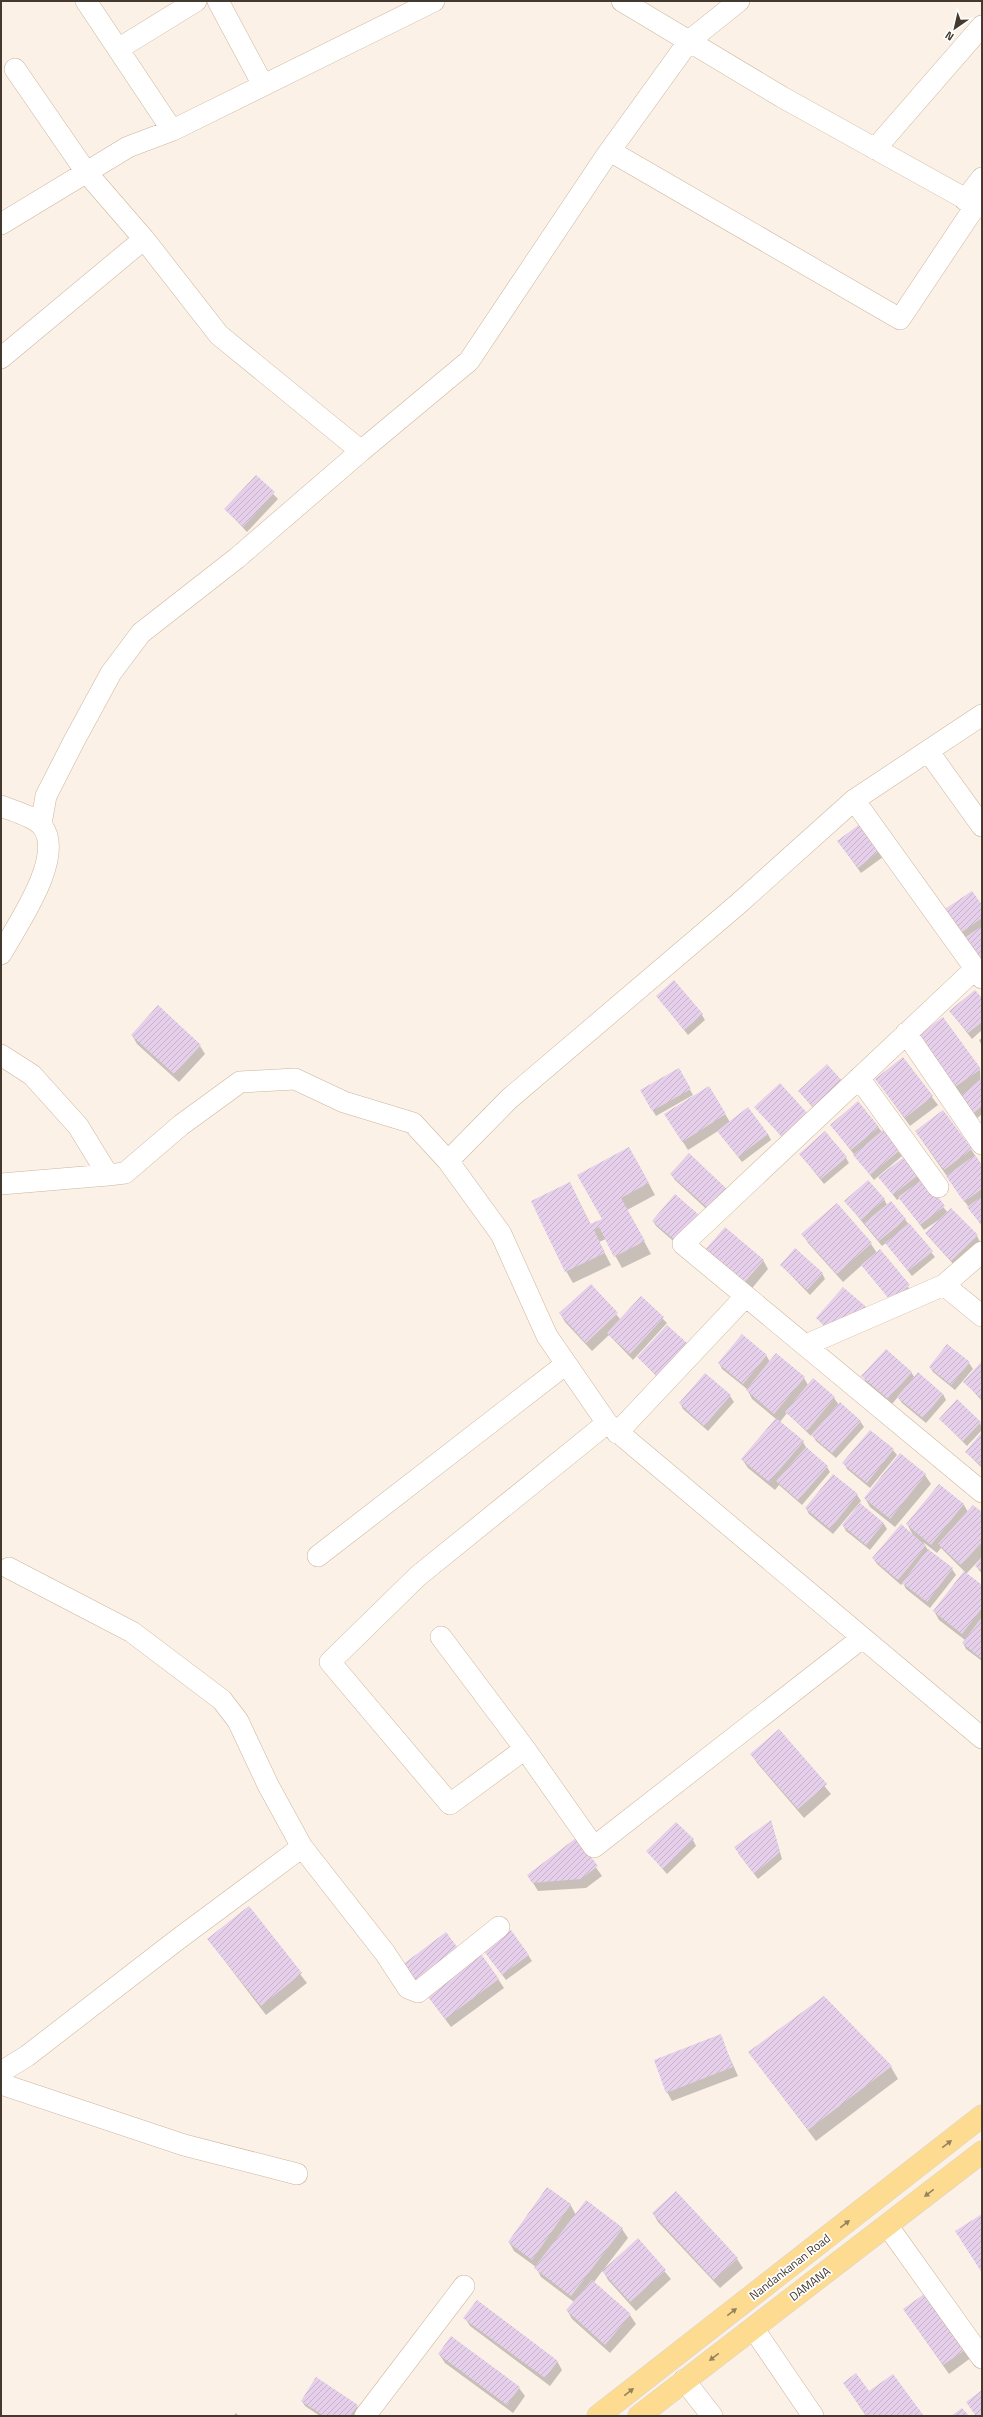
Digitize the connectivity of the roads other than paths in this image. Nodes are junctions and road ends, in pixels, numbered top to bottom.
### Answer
1 (86, 1) edge
2 (196, 1) edge
3 (218, 1) edge
4 (434, 1) edge
5 (622, 1) edge
6 (739, 1) edge
7 (982, 26) edge
8 (689, 41) junction
9 (118, 49) junction
10 (16, 69) dead end
11 (263, 85) junction
12 (172, 130) junction
13 (875, 149) junction
14 (610, 151) junction
15 (86, 172) junction
16 (982, 178) edge
17 (974, 204) edge
18 (1, 224) edge
19 (144, 240) junction
20 (1, 358) edge
21 (361, 451) junction
22 (982, 715) edge
23 (928, 751) junction
24 (854, 800) junction
25 (1, 806) edge
26 (41, 824) junction
27 (982, 826) edge
28 (1, 954) edge
29 (979, 973) edge
30 (906, 1033) junction
31 (1, 1055) edge
32 (859, 1078) junction
33 (982, 1144) edge
34 (448, 1161) junction
35 (108, 1175) junction
36 (1, 1184) edge
37 (938, 1187) dead end
38 (982, 1252) edge
39 (944, 1285) junction
40 (745, 1296) junction
41 (982, 1316) edge
42 (806, 1345) junction
43 (566, 1364) junction
44 (612, 1428) junction
45 (982, 1492) edge
46 (318, 1556) dead end
47 (4, 1571) edge
48 (441, 1637) dead end
49 (862, 1638) junction
50 (982, 1738) edge
51 (525, 1749) junction
52 (302, 1847) junction
53 (499, 1927) dead end
54 (1, 2072) edge
55 (1, 2084) edge
56 (982, 2116) edge
57 (982, 2152) edge
58 (297, 2174) dead end
59 (887, 2225) junction
60 (464, 2286) dead end
61 (753, 2328) junction
62 (982, 2358) edge
63 (684, 2380) junction
64 (366, 2416) edge
65 (598, 2416) edge
66 (639, 2416) edge
67 (712, 2416) edge
68 (813, 2416) edge

1 - 9 street
2 - 9 street
3 - 11 street
4 - 11 street
5 - 8 street
6 - 8 street
7 - 13 street
8 - 13 street
8 - 14 street
9 - 12 street
10 - 15 street
11 - 12 street
12 - 15 street
13 - 17 street
14 - 17 street
14 - 21 street
15 - 18 street
15 - 19 street
16 - 17 street
19 - 20 street
19 - 21 street
21 - 26 street
22 - 23 street
23 - 24 street
23 - 27 street
24 - 29 street
24 - 34 street
25 - 26 street
26 - 28 street
29 - 30 street
30 - 32 street
30 - 33 street
31 - 35 street
32 - 37 street
32 - 40 street
34 - 35 street
34 - 43 street
35 - 36 street
38 - 39 street
39 - 41 street
39 - 42 street
40 - 42 street
40 - 44 street
42 - 45 street
43 - 44 street
43 - 46 street
44 - 49 street
44 - 51 street
47 - 52 street
48 - 51 street
49 - 50 street
49 - 51 street
52 - 53 street
52 - 54 street
55 - 58 street
65 -> 56 main road, Nandankanan Road
57 -> 59 main road, DAMANA
59 - 61 main road, DAMANA
59 - 62 street
60 - 64 street
61 -> 63 main road, DAMANA
61 - 68 street
63 - 66 main road, DAMANA
63 - 67 street

